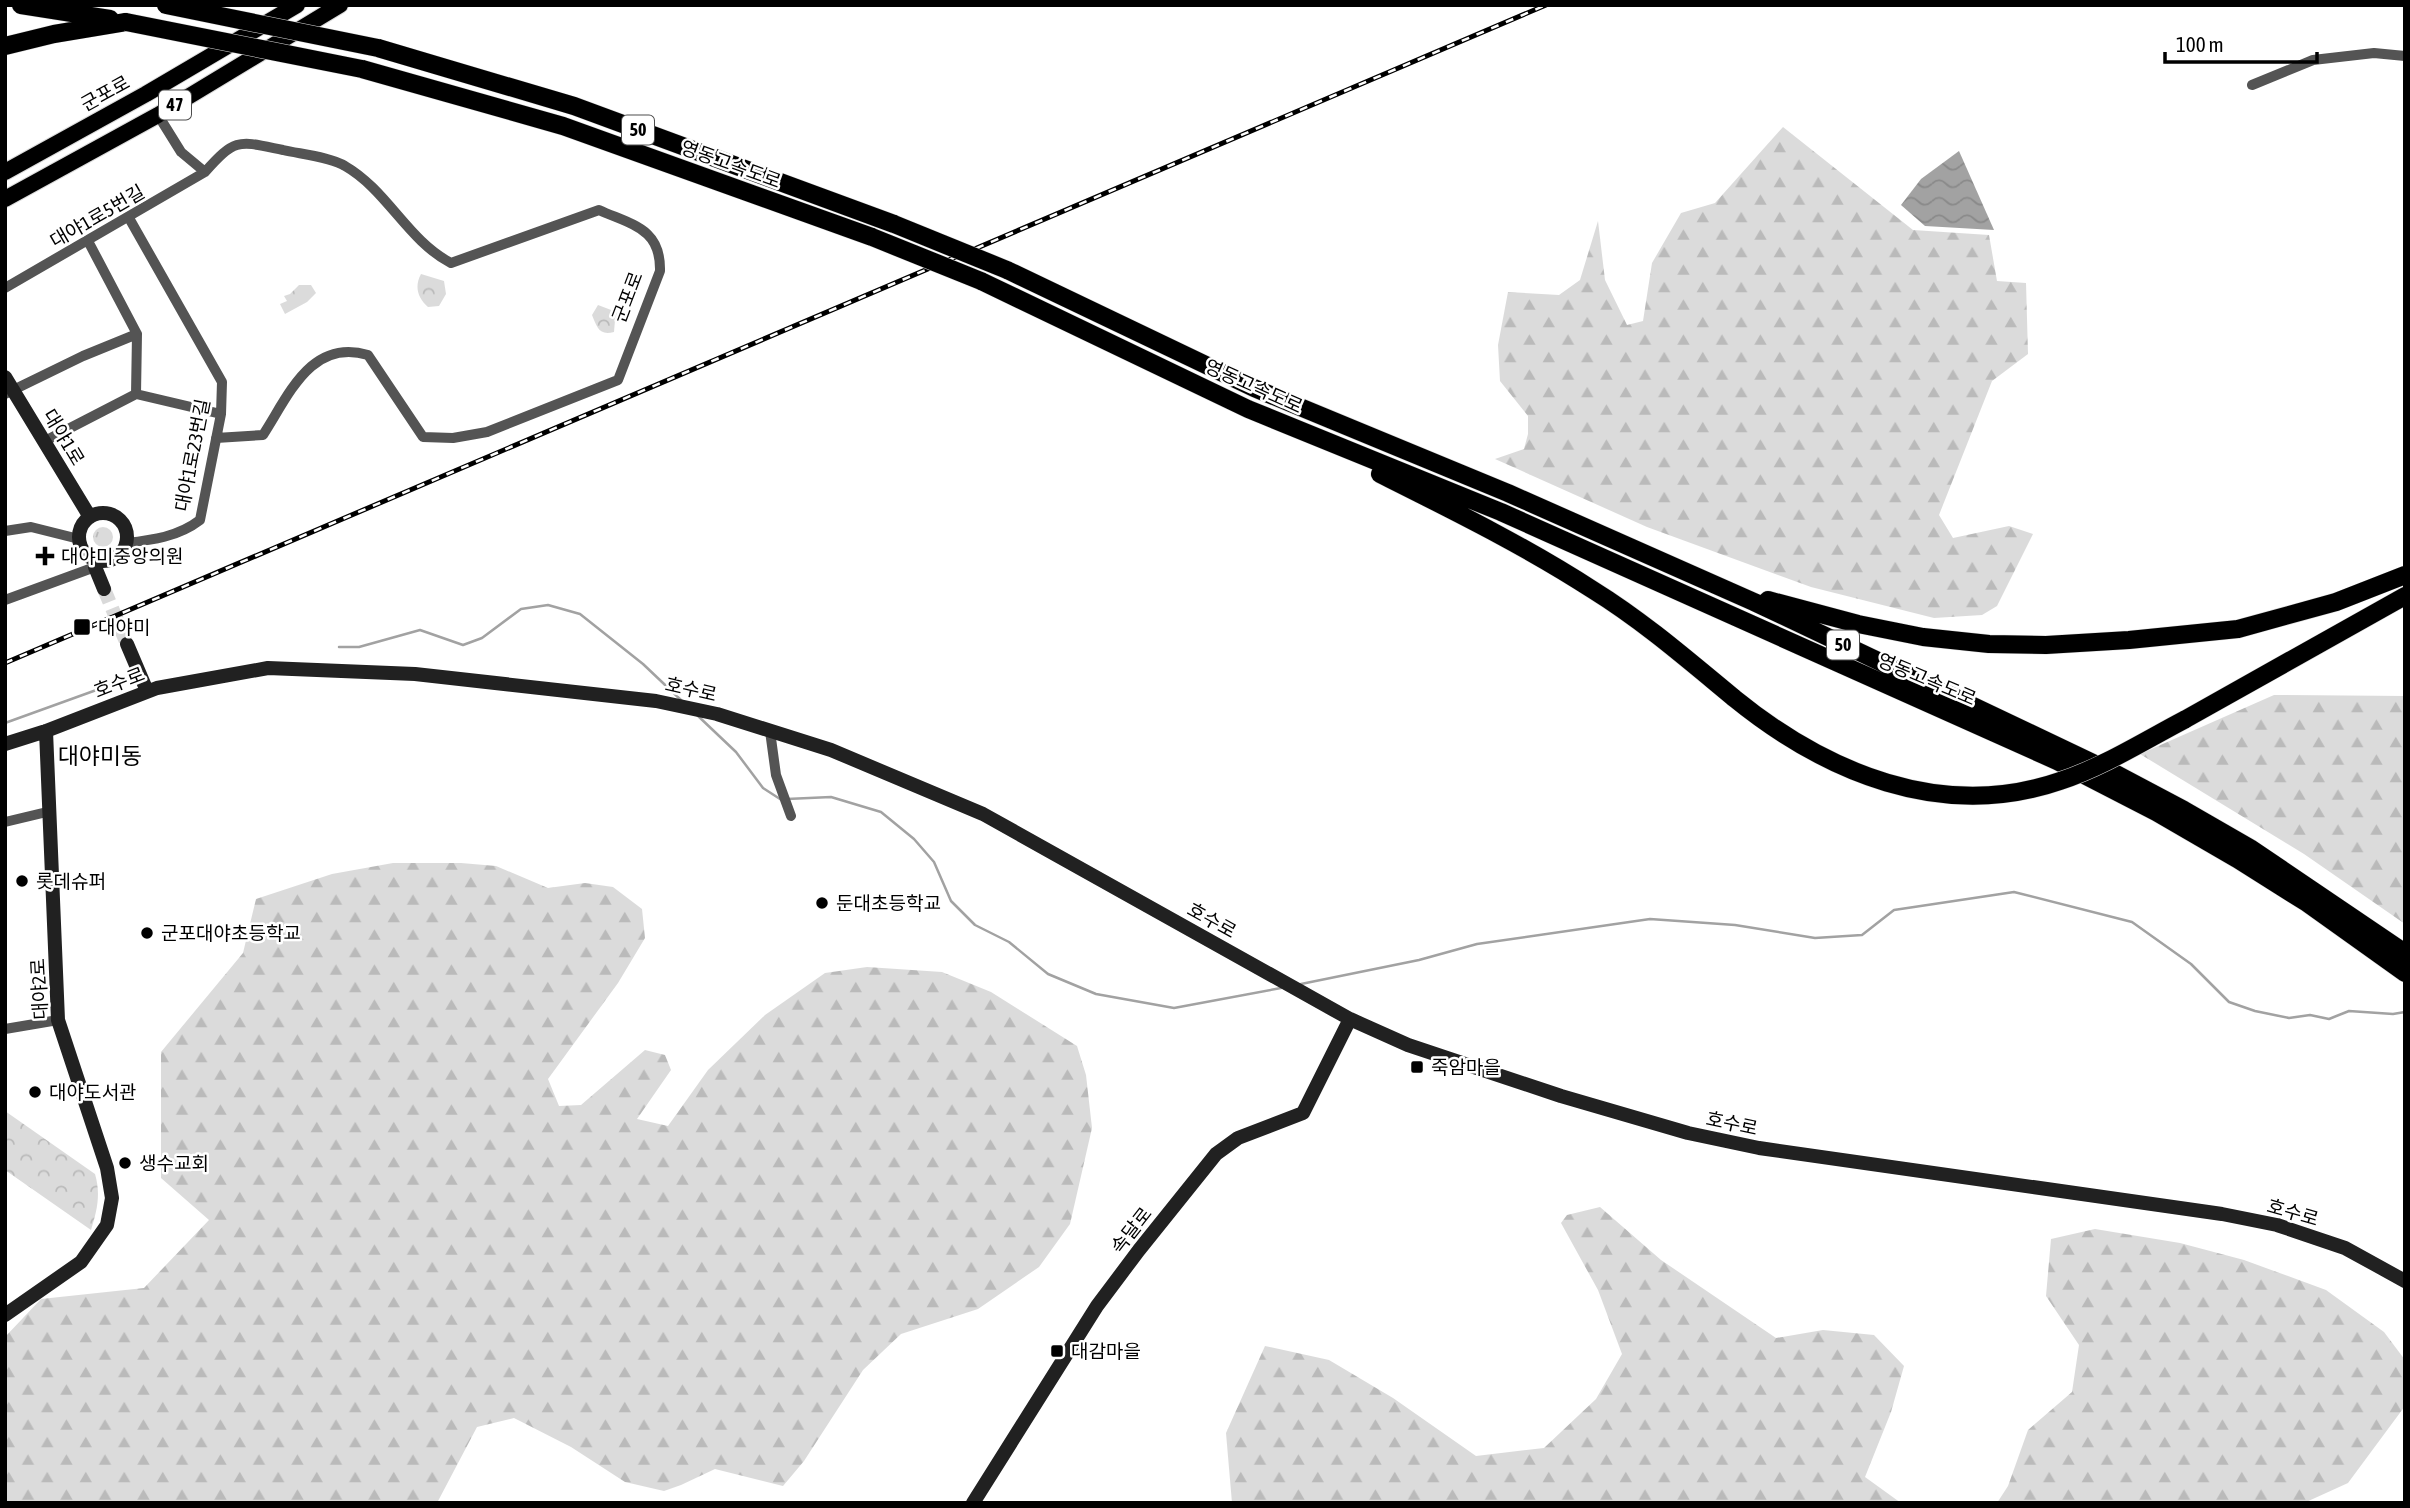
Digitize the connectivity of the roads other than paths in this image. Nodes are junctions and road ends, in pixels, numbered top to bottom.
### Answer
1 (20, 5) edge
2 (166, 5) edge
3 (297, 5) edge
4 (340, 5) edge
5 (126, 22) junction
6 (5, 46) edge
7 (2405, 56) edge
8 (2252, 85) dead end
9 (158, 116) junction
10 (5, 172) edge
11 (205, 172) junction
12 (5, 199) edge
13 (129, 218) junction
14 (88, 241) junction
15 (5, 288) edge
16 (137, 334) junction
17 (5, 377) edge
18 (9, 392) edge
19 (136, 394) junction
20 (1248, 409) junction
21 (220, 414) junction
22 (216, 438) junction
23 (43, 442) junction
24 (90, 516) junction
25 (5, 531) edge
26 (79, 539) junction
27 (126, 543) junction
28 (96, 564) junction
29 (2405, 575) edge
30 (1714, 584) junction
31 (104, 589) tunnel mouth
32 (7, 596) edge
33 (2405, 596) edge
34 (127, 644) tunnel mouth
35 (147, 691) junction
36 (46, 731) junction
37 (770, 731) junction
38 (5, 744) edge
39 (51, 811) junction
40 (791, 816) dead end
41 (5, 822) edge
42 (2402, 964) edge
43 (1350, 1019) junction
44 (58, 1020) junction
45 (5, 1028) edge
46 (2405, 1281) edge
47 (5, 1315) edge
48 (973, 1503) edge

1 - 5 highway, 영동고속도로 / 50
2 - 30 highway, 영동고속도로 / 50, bridge
3 - 10 main road, 군포로 / 47
4 - 9 main road, 47
5 - 6 highway
5 - 20 highway, 영동고속도로 / 50, bridge
7 - 8 street
9 - 11 street
9 - 12 main road, 47
11 - 13 street, 대야1로5번길
11 - 22 street, 군포로
13 - 14 street, 대야1로5번길
13 - 21 street, 대야1로23번길
14 - 15 street, 대야1로5번길
14 - 16 street
16 - 18 street
16 - 19 street
17 - 18 street, 대야1로
18 - 23 street, 대야1로
19 - 21 street
19 - 23 street
20 - 33 highway, bridge
20 - 42 highway, 영동고속도로 / 50
21 - 22 street, 대야1로23번길
22 - 27 street, 대야1로23번길
23 - 24 street, 대야1로
24 - 26 street
24 - 27 street
25 - 26 street
26 - 28 street
27 - 28 street
28 - 31 street
28 - 32 street
29 - 30 highway
30 - 42 highway, 영동고속도로 / 50
34 - 35 street
35 - 36 street, 호수로
35 - 37 street, 호수로
36 - 38 street, 호수로
36 - 39 street, 대야2로
37 - 40 street
37 - 43 street, 호수로
39 - 41 street
39 - 44 street, 대야2로
43 - 46 street, 호수로
43 - 48 street, 속달로
44 - 45 street
44 - 47 street, 대야2로

